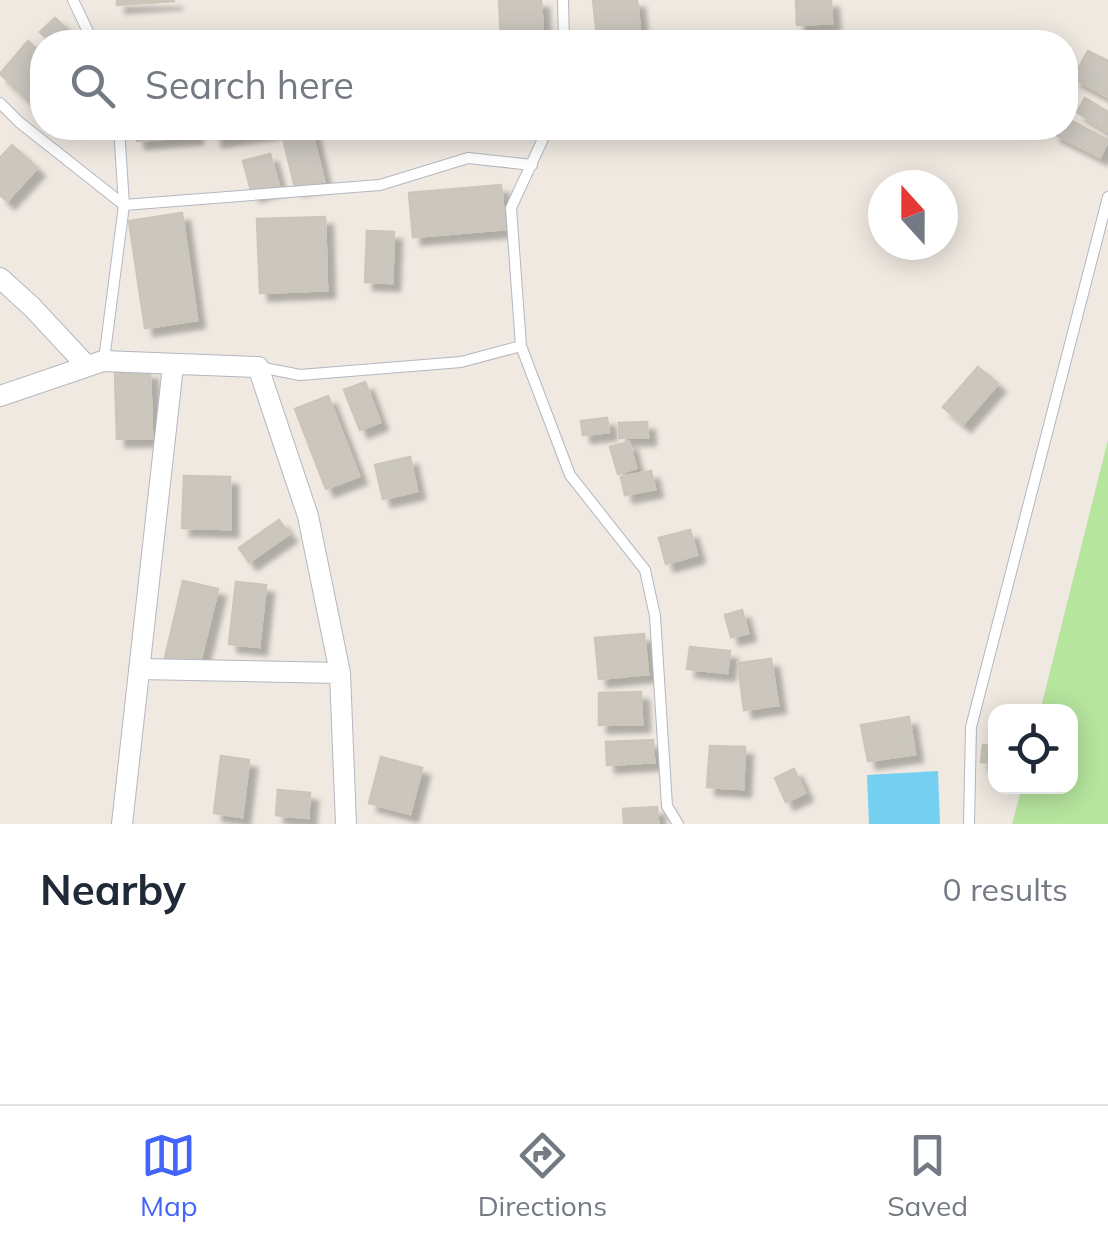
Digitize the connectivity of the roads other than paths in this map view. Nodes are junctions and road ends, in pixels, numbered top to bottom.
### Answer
1 (73, 0) edge
2 (563, 0) edge
3 (87, 30) edge
4 (564, 30) edge
5 (0, 103) edge
6 (30, 131) edge
7 (42, 140) edge
8 (119, 140) edge
9 (543, 140) edge
10 (532, 165) junction
11 (1108, 197) edge
12 (124, 204) junction
13 (0, 278) edge
14 (521, 346) junction
15 (95, 363) junction
16 (173, 366) junction
17 (258, 367) junction
18 (0, 396) edge
19 (140, 669) junction
20 (340, 673) junction
21 (122, 824) edge
22 (346, 824) edge
23 (678, 824) edge
24 (970, 824) edge

1 - 3 lane
2 - 4 lane
5 - 6 lane
7 - 12 lane
8 - 12 lane
9 - 10 lane
10 - 12 lane
10 - 14 lane
11 - 24 lane
12 - 15 lane
13 - 15 street
14 - 17 lane
14 - 23 lane
15 - 16 street
15 - 18 street
16 - 17 street
16 - 19 street
17 - 20 street
19 - 20 street
19 - 21 street
20 - 22 street

